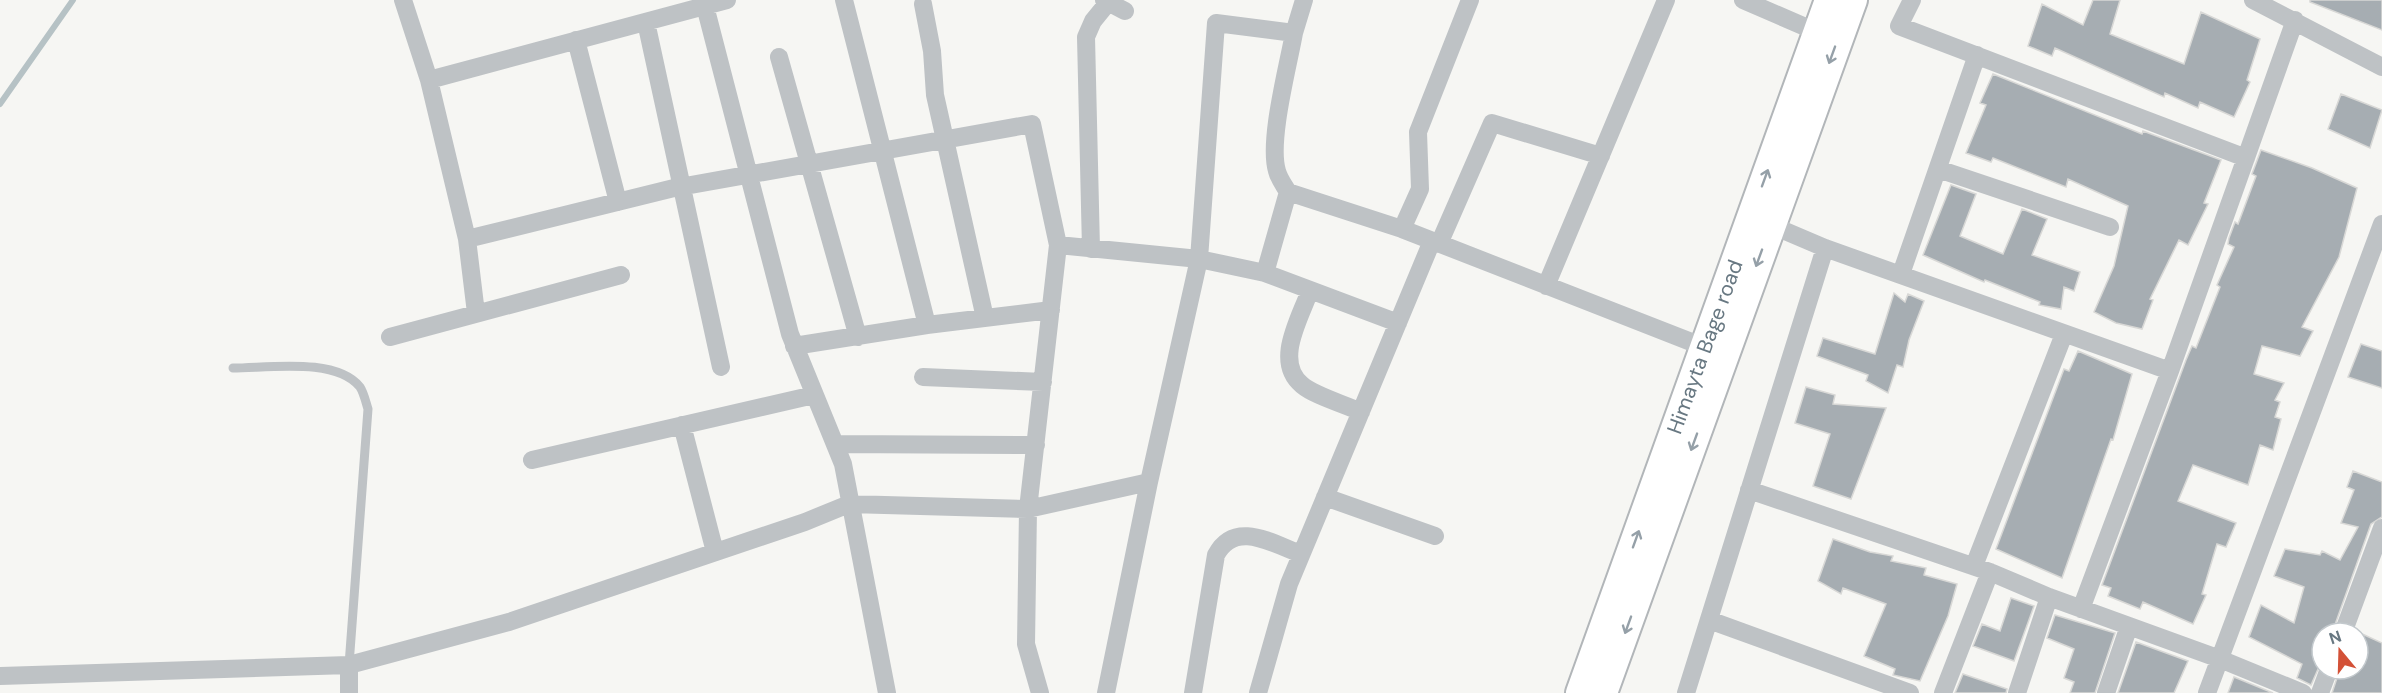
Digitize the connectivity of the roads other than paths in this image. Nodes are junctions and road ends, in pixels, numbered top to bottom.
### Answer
1 (403, 0) edge
2 (727, 0) edge
3 (844, 0) edge
4 (1304, 0) edge
5 (1470, 0) edge
6 (1666, 0) edge
7 (1743, 0) edge
8 (1828, 0) edge
9 (1853, 0) edge
10 (1912, 0) edge
11 (2253, 0) edge
12 (1107, 1) edge
13 (923, 4) dead end
14 (678, 6) edge
15 (705, 6) junction
16 (1125, 11) dead end
17 (2288, 11) edge
18 (646, 22) junction
19 (1817, 32) junction
20 (1294, 33) junction
21 (576, 40) junction
22 (1977, 55) junction
23 (779, 57) dead end
24 (2382, 67) edge
25 (429, 80) junction
26 (947, 139) junction
27 (883, 150) junction
28 (1601, 156) junction
29 (2246, 158) junction
30 (808, 164) junction
31 (1938, 169) junction
32 (750, 174) junction
33 (682, 187) junction
34 (1288, 192) junction
35 (618, 202) junction
36 (2382, 224) edge
37 (1771, 225) junction
38 (2110, 227) dead end
39 (1402, 230) junction
40 (467, 239) junction
41 (1436, 242) junction
42 (1058, 245) junction
43 (1825, 248) junction
44 (1091, 249) junction
45 (1199, 259) junction
46 (1265, 273) junction
47 (1901, 274) junction
48 (621, 275) dead end
49 (1546, 286) junction
50 (1310, 290) junction
51 (1051, 310) junction
52 (476, 313) junction
53 (985, 318) junction
54 (1398, 323) junction
55 (927, 325) junction
56 (2064, 333) junction
57 (390, 337) dead end
58 (858, 337) junction
59 (794, 346) junction
60 (1704, 347) junction
61 (721, 367) dead end
62 (233, 368) dead end
63 (2170, 371) junction
64 (923, 377) dead end
65 (1043, 382) junction
66 (814, 395) junction
67 (1361, 412) junction
68 (682, 425) junction
69 (835, 444) junction
70 (1036, 445) junction
71 (532, 460) dead end
72 (1149, 482) junction
73 (1749, 490) junction
74 (1325, 497) junction
75 (849, 504) junction
76 (1028, 509) junction
77 (2382, 528) edge
78 (1435, 536) dead end
79 (715, 552) junction
80 (1301, 554) junction
81 (1982, 569) junction
82 (2049, 597) junction
83 (2081, 609) junction
84 (1709, 620) junction
85 (2347, 621) edge
86 (2129, 626) junction
87 (2220, 659) junction
88 (349, 665) junction
89 (0, 676) edge
90 (349, 693) edge
91 (887, 693) edge
92 (1040, 693) edge
93 (1106, 693) edge
94 (1193, 693) edge
95 (1258, 693) edge
96 (1580, 693) edge
97 (1603, 693) edge
98 (1686, 693) edge
99 (1910, 693) edge
100 (1943, 693) edge
101 (2017, 693) edge
102 (2106, 693) edge
103 (2206, 693) edge
104 (2303, 693) edge

1 - 25 street
2 - 15 street
3 - 27 street
4 - 20 street
5 - 39 street
6 - 28 street
7 - 19 street
8 - 19 main road, Himayta Bage road
9 -> 37 main road
10 - 22 street
11 - 17 street
12 - 16 street
12 - 44 street
13 - 26 street
14 - 15 street
14 - 18 street
15 - 32 street
17 - 24 street
17 - 29 street
18 - 21 street
18 - 33 street
60 -> 19 main road, Himayta Bage road
20 - 34 street
20 - 45 street
21 - 25 street
21 - 35 street
22 - 29 street
22 - 31 street
23 - 30 street
25 - 40 street
26 - 27 street
26 - 42 street
26 - 53 street
27 - 30 street
27 - 55 street
28 - 41 street
28 - 49 street
29 - 63 street
30 - 32 street
30 - 58 street
31 - 38 street
31 - 47 street
32 - 33 street
32 - 59 street
33 - 35 street
33 - 61 street
34 - 39 street
34 - 46 street
35 - 40 street
36 - 87 street
37 - 43 street
37 -> 97 main road
39 - 41 street
40 - 52 street
41 - 49 street
41 - 54 street
42 - 44 street
42 - 51 street
43 - 47 street
43 - 73 street
44 - 45 street
45 - 46 street
45 - 72 street
46 - 50 street
47 - 56 street
48 - 52 street
49 - 60 street
50 - 54 street
50 - 67 street
51 - 53 street
51 - 65 street
52 - 57 street
53 - 55 street
54 - 67 street
55 - 58 street
56 - 63 street
56 - 81 street
58 - 59 street
59 - 66 street
96 -> 60 main road, Himayta Bage road
62 - 88 lane
63 - 83 street
64 - 65 street
65 - 70 street
66 - 68 street
66 - 69 street
67 - 74 street
68 - 71 street
68 - 79 street
69 - 70 street
69 - 75 street
70 - 76 street
72 - 76 street
72 - 93 street
73 - 81 street
73 - 84 street
74 - 78 street
74 - 80 street
75 - 76 street
75 - 79 street
75 - 91 street
76 - 92 street
77 - 85 street
79 - 88 street
80 - 94 street
80 - 95 street
81 - 82 street
81 - 100 street
82 - 83 street
82 - 101 street
83 - 86 street
84 - 98 street
84 - 99 street
86 - 87 street
86 - 102 street
87 - 103 street
87 - 104 street
88 - 89 street
88 - 90 street

